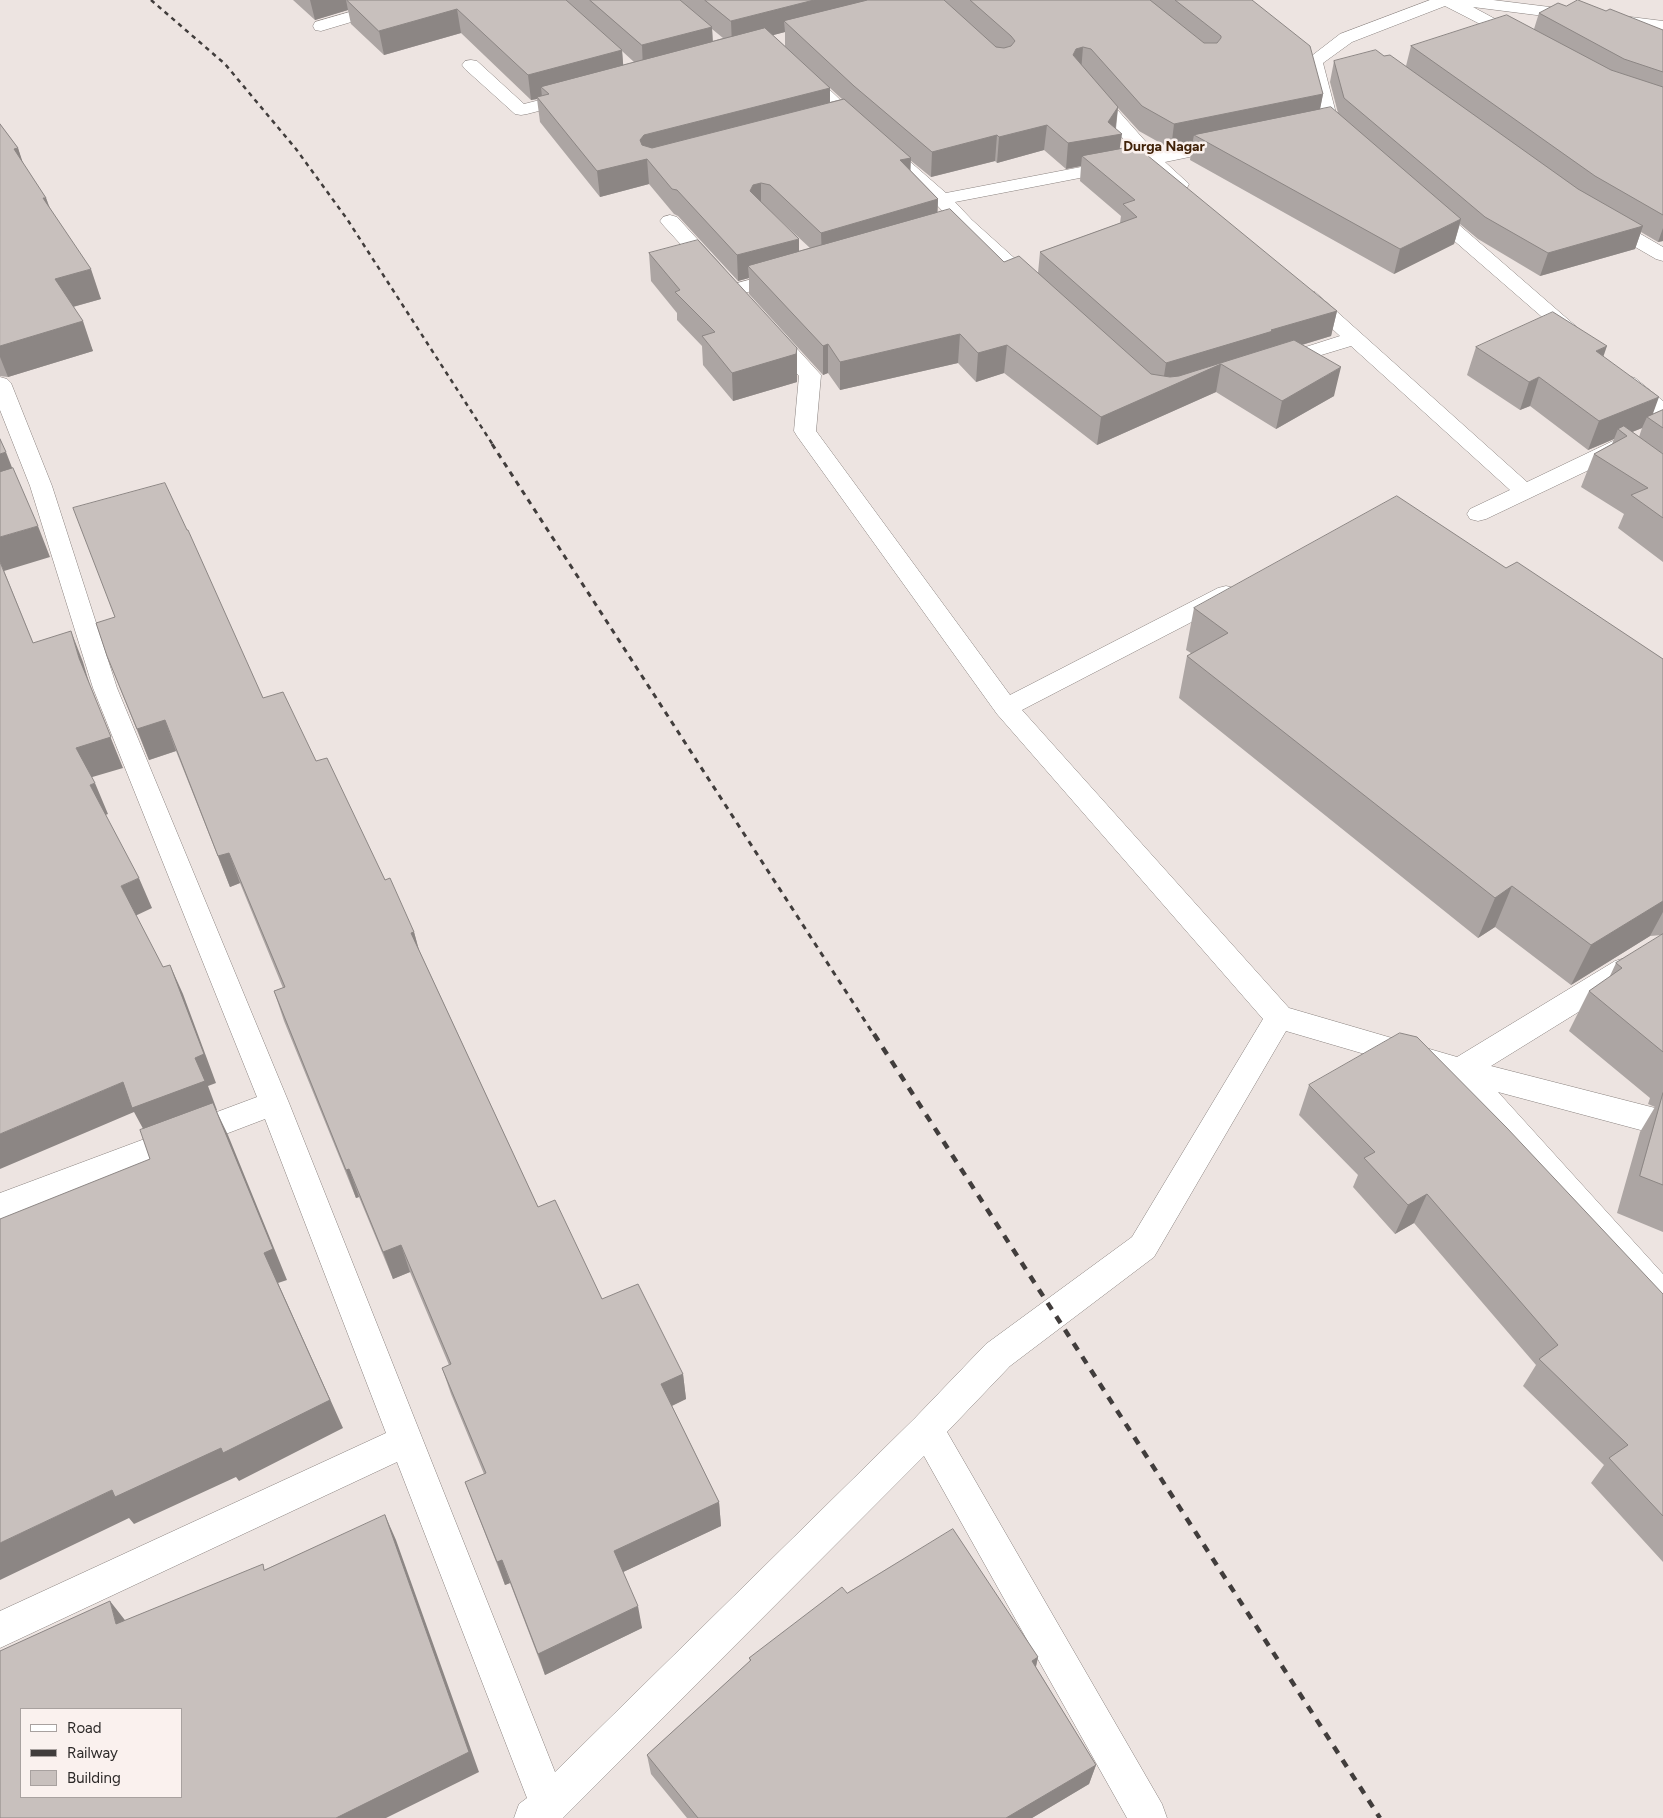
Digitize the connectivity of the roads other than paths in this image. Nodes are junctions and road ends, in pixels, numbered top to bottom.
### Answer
1 (409, 0) edge
2 (1447, 0) edge
3 (321, 26) dead end
4 (1663, 26) edge
5 (1346, 38) junction
6 (1533, 46) edge
7 (1362, 49) dead end
8 (790, 63) edge
9 (472, 65) dead end
10 (1081, 79) edge
11 (594, 91) edge
12 (1330, 123) junction
13 (1311, 127) edge
14 (1246, 140) edge
15 (1359, 149) edge
16 (1152, 160) junction
17 (1411, 194) edge
18 (942, 199) junction
19 (1197, 199) edge
20 (1587, 211) edge
21 (670, 221) dead end
22 (1663, 255) edge
23 (808, 271) edge
24 (1295, 285) edge
25 (733, 290) junction
26 (1046, 297) edge
27 (1355, 338) junction
28 (1589, 348) edge
29 (1611, 367) edge
30 (1260, 368) edge
31 (0, 383) edge
32 (1657, 427) edge
33 (1614, 448) junction
34 (1635, 463) edge
35 (1524, 491) junction
36 (1478, 514) dead end
37 (1243, 585) edge
38 (1006, 708) junction
39 (1644, 956) edge
40 (1279, 1016) junction
41 (1460, 1070) junction
42 (274, 1102) junction
43 (1663, 1123) edge
44 (0, 1206) edge
45 (1663, 1297) edge
46 (927, 1429) junction
47 (407, 1440) junction
48 (0, 1630) edge
49 (541, 1812) edge
50 (1148, 1818) edge

1 - 3 street
2 - 4 street
2 - 5 street
2 - 6 street
5 - 7 street
5 - 12 street
8 - 18 street
9 - 11 street
10 - 16 street
12 - 13 street
12 - 15 street
14 - 16 street
16 - 18 street
16 - 19 street
17 - 28 street
18 - 26 street
20 - 22 street
21 - 25 street
23 - 25 street
24 - 27 street
25 - 38 street
27 - 30 street
27 - 35 street
29 - 32 street
31 - 42 street
32 - 33 street
33 - 34 street
33 - 35 street
35 - 36 street
37 - 38 street
38 - 40 street
39 - 41 street
40 - 41 street
40 - 46 street
41 - 43 street
41 - 45 street
42 - 44 street
42 - 47 street
46 - 49 street
46 - 50 street
47 - 48 street
47 - 49 street

